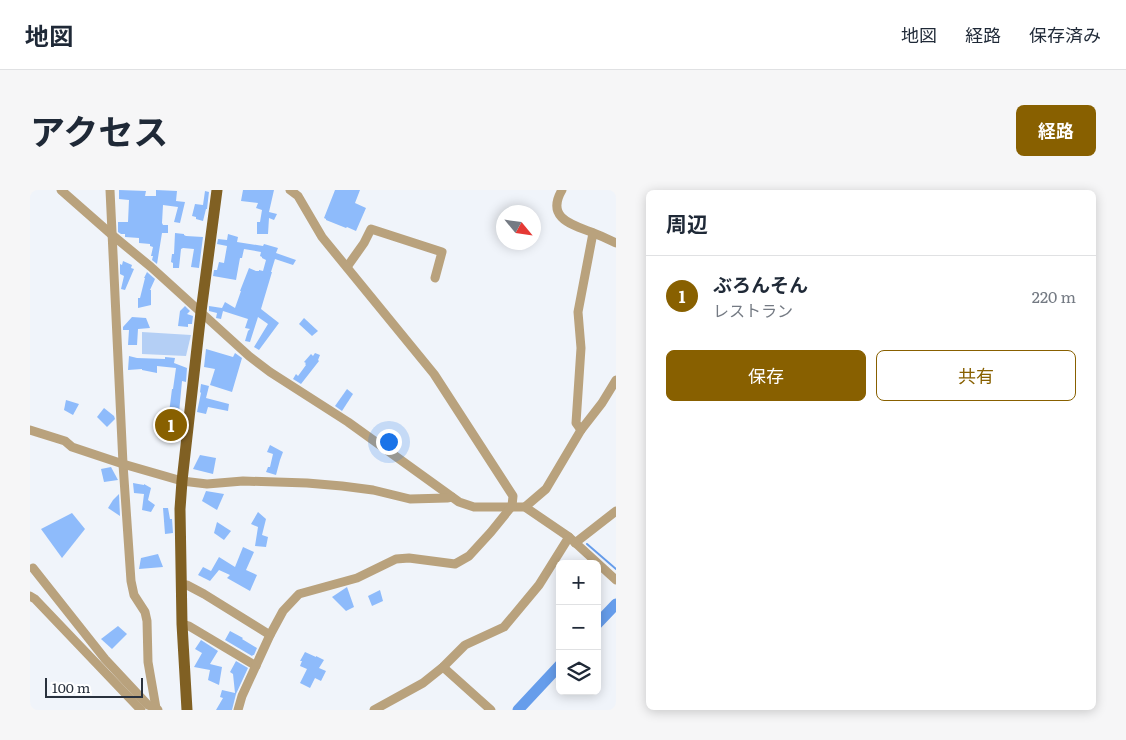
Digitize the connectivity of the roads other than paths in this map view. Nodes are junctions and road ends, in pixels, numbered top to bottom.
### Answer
1 (61, 190) edge
2 (110, 190) edge
3 (217, 190) edge
4 (290, 190) edge
5 (562, 190) edge
6 (593, 233) junction
7 (111, 234) junction
8 (616, 243) edge
9 (347, 268) junction
10 (435, 278) dead end
11 (201, 312) junction
12 (616, 380) edge
13 (30, 430) edge
14 (581, 430) junction
15 (122, 464) junction
16 (182, 481) junction
17 (452, 497) junction
18 (512, 506) junction
19 (525, 507) junction
20 (616, 511) edge
21 (572, 540) junction
22 (33, 568) dead end
23 (616, 580) edge
24 (181, 585) junction
25 (30, 596) edge
26 (182, 624) junction
27 (270, 635) junction
28 (256, 666) junction
29 (443, 667) junction
30 (157, 709) edge
31 (141, 710) edge
32 (187, 710) edge
33 (238, 710) edge
34 (374, 710) edge
35 (491, 710) edge

1 - 7 street
2 - 7 street
3 - 11 main road
4 - 9 street
5 - 6 street
6 - 8 street
6 - 14 street
7 - 11 street
7 - 15 street
9 - 10 street
9 - 18 street
11 - 16 main road
11 - 17 street
12 - 14 street
13 - 15 street
14 - 19 street
15 - 16 street
15 - 30 street
16 - 17 street
16 - 24 main road
17 - 18 street
18 - 19 street
18 - 27 street
19 - 21 street
20 - 21 street
21 - 23 street
21 - 29 street
22 - 30 street
24 - 26 main road
24 - 27 street
25 - 31 street
26 - 28 street
26 - 32 main road
27 - 28 street
28 - 33 street
29 - 34 street
29 - 35 street

